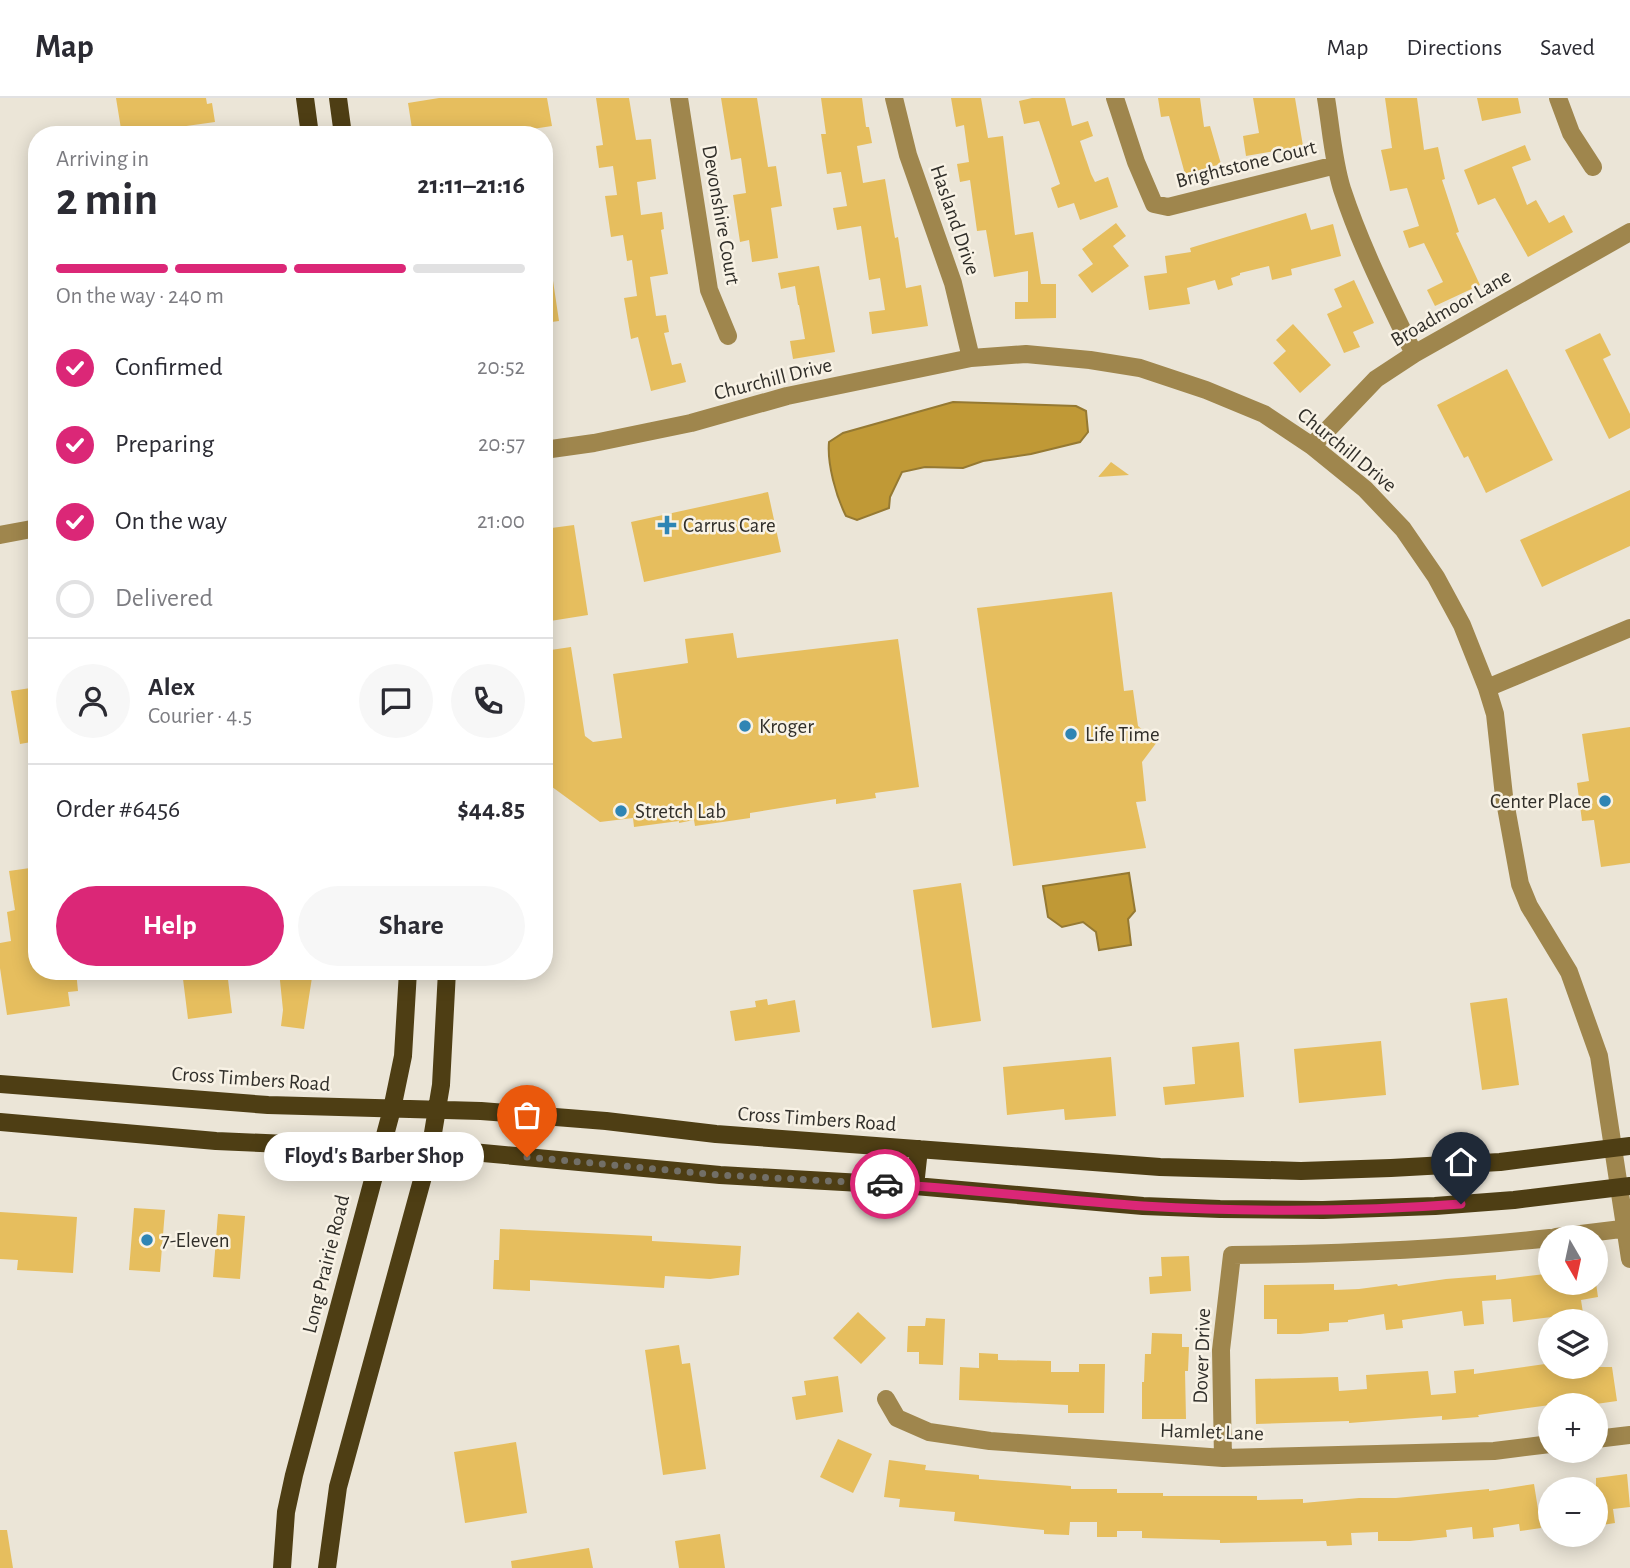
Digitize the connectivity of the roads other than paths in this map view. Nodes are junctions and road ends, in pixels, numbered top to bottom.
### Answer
1 (305, 98) edge
2 (338, 98) edge
3 (679, 98) edge
4 (894, 98) edge
5 (1115, 98) edge
6 (1326, 98) edge
7 (1558, 98) edge
8 (309, 126) edge
9 (342, 126) edge
10 (1336, 165) junction
11 (1593, 167) dead end
12 (1630, 232) edge
13 (728, 336) dead end
14 (1414, 354) junction
15 (971, 358) junction
16 (1312, 446) junction
17 (553, 449) edge
18 (28, 530) edge
19 (0, 535) edge
20 (1630, 628) edge
21 (1487, 688) junction
22 (407, 980) edge
23 (447, 980) edge
24 (0, 1084) edge
25 (392, 1109) junction
26 (437, 1110) junction
27 (0, 1122) edge
28 (1622, 1147) edge
29 (379, 1149) junction
30 (919, 1149) junction
31 (430, 1151) junction
32 (915, 1186) junction
33 (1625, 1186) edge
34 (1628, 1229) edge
35 (1608, 1231) edge
36 (1538, 1240) edge
37 (1630, 1259) edge
38 (886, 1399) dead end
39 (1630, 1435) edge
40 (1608, 1438) edge
41 (1538, 1446) edge
42 (1223, 1458) junction
43 (282, 1568) edge
44 (327, 1568) edge

1 - 8 main road
2 - 9 main road
3 - 13 street, Devonshire Court
4 - 15 street, Hasland Drive
5 - 10 street, Brightstone Court
6 - 10 street
7 - 11 street
10 - 14 street
12 - 14 street, Broadmoor Lane
14 - 16 street, Broadmoor Lane
15 - 16 street, Churchill Drive
15 - 17 street, Churchill Drive
16 - 21 street, Churchill Drive
18 - 19 street
20 - 21 street
21 - 28 street, Churchill Drive
22 - 25 main road, Long Prairie Road
23 - 26 main road
24 - 25 main road, Cross Timbers Road
25 - 26 main road, Cross Timbers Road
25 - 29 main road, Long Prairie Road
26 - 30 main road, Cross Timbers Road
26 - 31 main road
27 - 29 main road
28 - 30 main road, Cross Timbers Road
28 - 33 street, Churchill Drive
29 - 31 main road
29 - 43 main road, Long Prairie Road
30 - 32 main road
31 - 32 main road
31 - 44 main road
32 - 33 main road
33 - 34 street, Churchill Drive
34 - 35 street
34 - 37 street, Churchill Drive
36 - 42 street, Dover Drive
38 - 42 street, Hamlet Lane
39 - 40 street
41 - 42 street, Hamlet Lane

